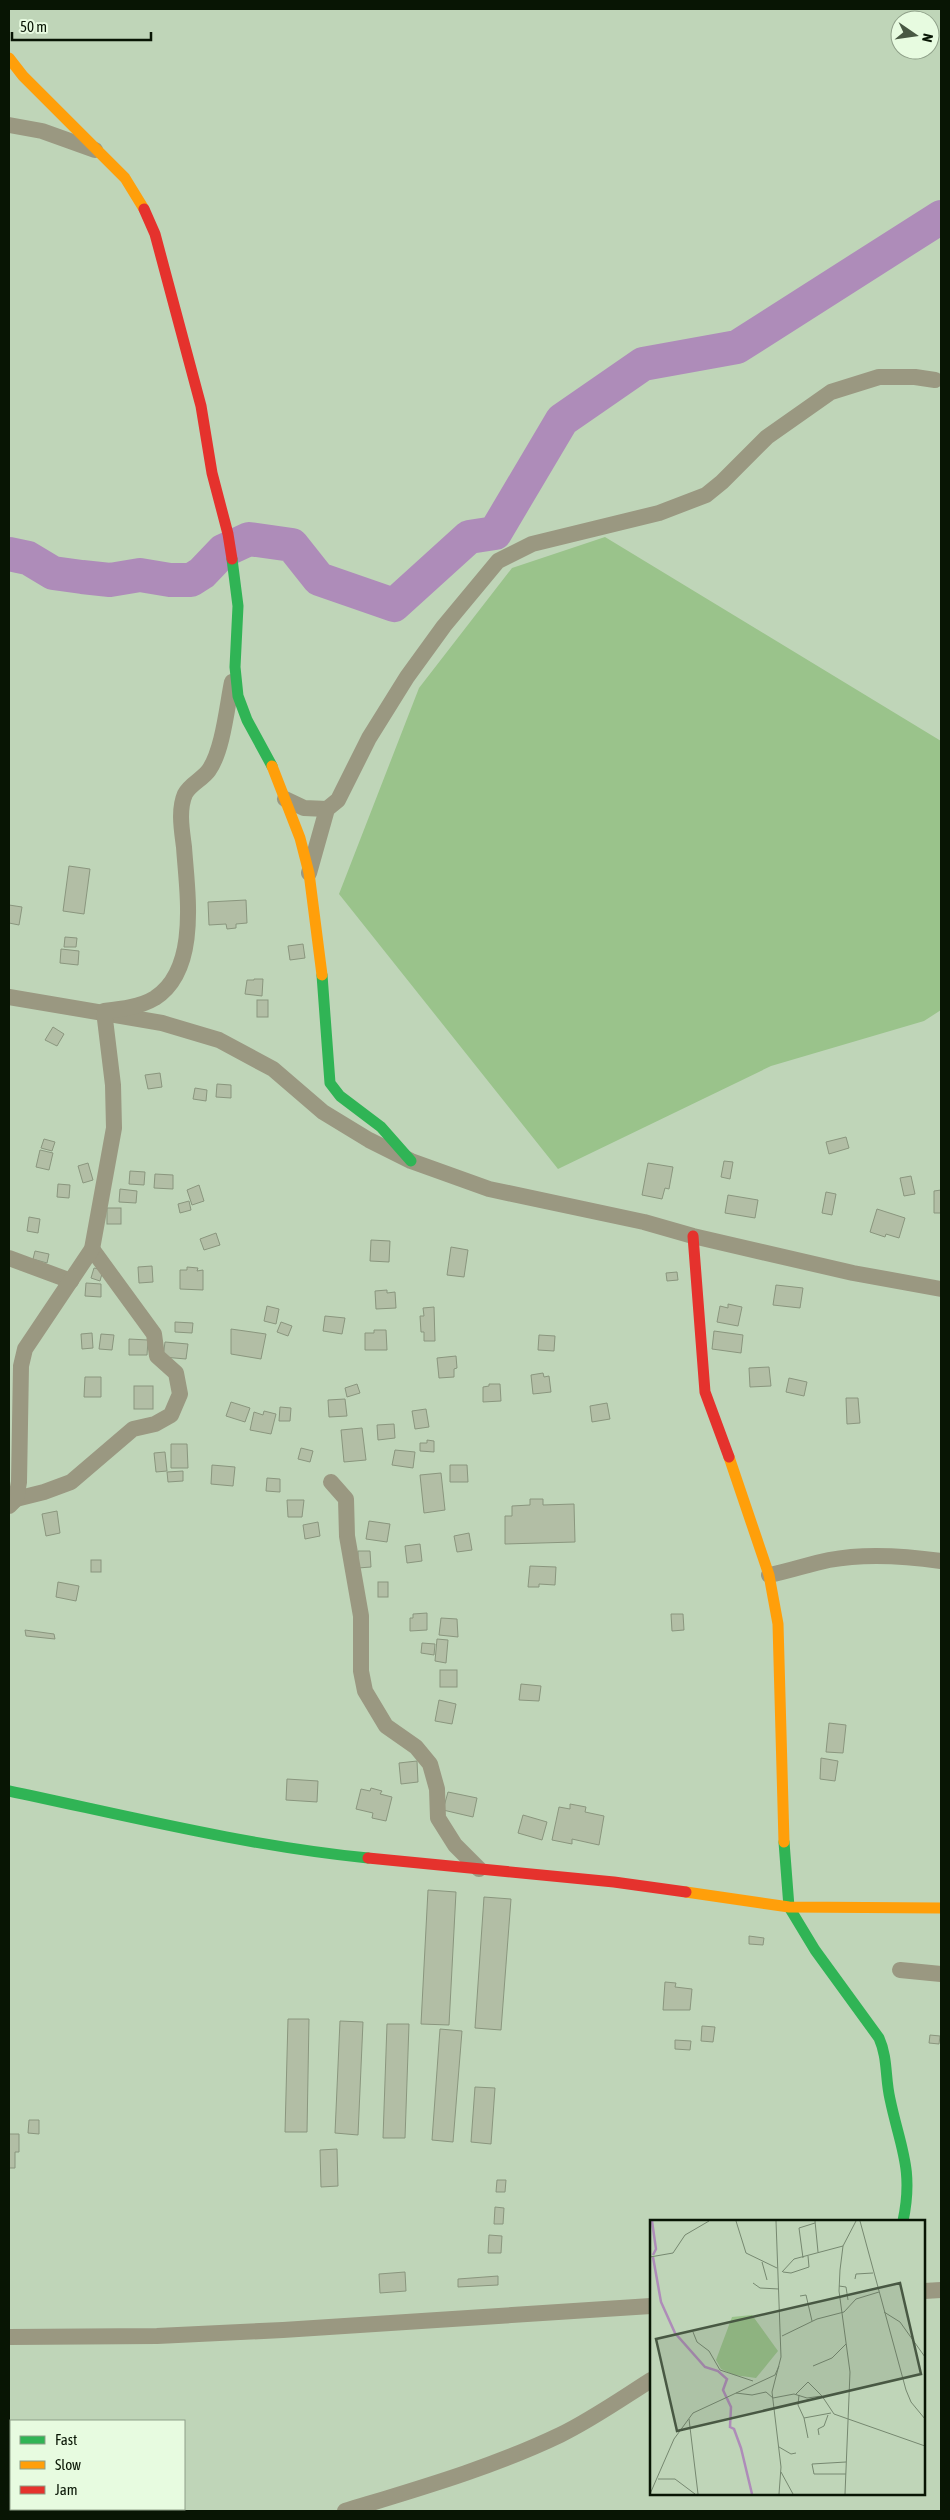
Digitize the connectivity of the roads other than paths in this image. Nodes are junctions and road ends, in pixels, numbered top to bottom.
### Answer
1 (9, 58) edge
2 (9, 125) edge
3 (102, 153) junction
4 (935, 380) dead end
5 (236, 667) junction
6 (285, 799) junction
7 (327, 809) junction
8 (309, 873) junction
9 (9, 997) edge
10 (104, 1011) junction
11 (411, 1161) junction
12 (693, 1236) junction
13 (92, 1250) junction
14 (9, 1258) edge
15 (71, 1281) junction
16 (941, 1289) edge
17 (331, 1482) dead end
18 (12, 1502) edge
19 (941, 1561) edge
20 (769, 1575) junction
21 (9, 1791) edge
22 (478, 1868) junction
23 (789, 1907) junction
24 (941, 1908) edge
25 (900, 1970) dead end
26 (941, 1974) edge
27 (904, 2220) edge
28 (941, 2290) edge
29 (925, 2291) edge
30 (650, 2306) edge
31 (9, 2337) edge
32 (650, 2381) edge
33 (344, 2511) edge

1 - 3 street
2 - 3 street
3 - 5 street
4 - 7 street
5 - 6 street
5 - 10 street
6 - 7 street
6 - 8 street
7 - 8 street
8 - 11 street
9 - 10 street
10 - 11 street
10 - 13 street
11 - 12 street
12 - 16 street
12 - 20 street
13 - 15 street
13 - 18 street
14 - 15 street
15 - 18 street
17 - 22 street
19 - 20 street
20 - 23 street
21 - 22 street
22 - 23 street
23 - 24 street
23 - 27 street
25 - 26 street
28 - 29 street
30 - 31 street
32 - 33 street

